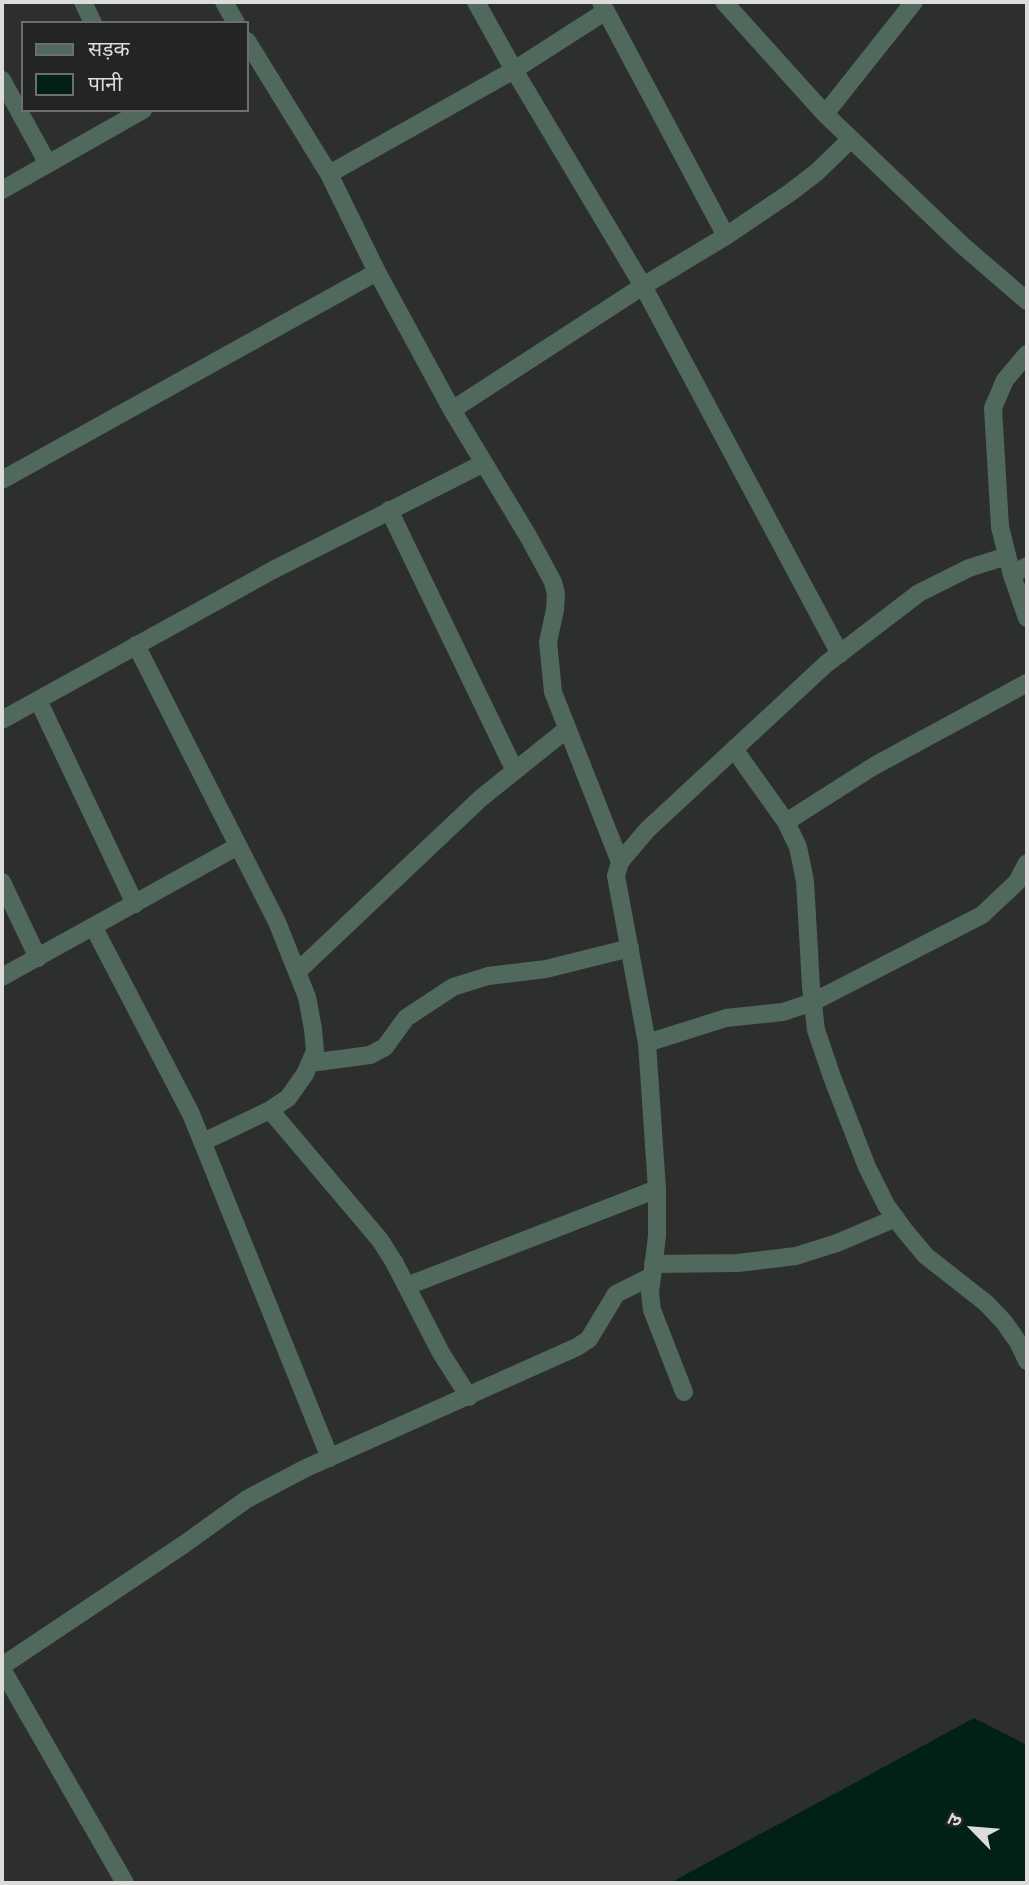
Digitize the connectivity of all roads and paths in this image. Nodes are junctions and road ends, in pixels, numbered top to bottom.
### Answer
1 (83, 2) edge
2 (224, 2) edge
3 (477, 2) edge
4 (724, 2) edge
5 (914, 2) edge
6 (603, 7) edge
7 (92, 21) edge
8 (235, 21) edge
9 (249, 48) edge
10 (514, 70) junction
11 (2, 80) edge
12 (138, 112) edge
13 (825, 114) junction
14 (851, 139) junction
15 (48, 164) junction
16 (329, 174) junction
17 (2, 190) edge
18 (726, 236) junction
19 (377, 272) junction
20 (643, 286) junction
21 (1027, 301) edge
22 (1027, 354) edge
23 (452, 410) junction
24 (484, 463) junction
25 (2, 480) edge
26 (389, 510) junction
27 (1007, 556) junction
28 (1019, 570) edge
29 (1027, 618) edge
30 (136, 645) junction
31 (840, 654) junction
32 (1027, 683) edge
33 (38, 700) junction
34 (2, 720) edge
35 (567, 729) junction
36 (734, 749) junction
37 (515, 771) junction
38 (786, 822) junction
39 (238, 846) junction
40 (620, 862) junction
41 (1027, 863) edge
42 (2, 882) edge
43 (1022, 888) edge
44 (135, 904) junction
45 (93, 928) junction
46 (630, 948) junction
47 (38, 958) junction
48 (298, 971) junction
49 (2, 977) edge
50 (813, 1002) junction
51 (648, 1043) junction
52 (310, 1063) junction
53 (270, 1110) junction
54 (203, 1142) junction
55 (657, 1189) junction
56 (896, 1218) junction
57 (651, 1270) junction
58 (407, 1286) junction
59 (1027, 1361) edge
60 (684, 1392) dead end
61 (469, 1397) junction
62 (330, 1458) junction
63 (2, 1667) edge
64 (125, 1883) edge

1 - 7 street
2 - 8 street
3 - 10 street
4 - 13 street
5 - 13 street
6 - 10 street
6 - 18 street
9 - 16 street
10 - 16 street
10 - 20 street
11 - 15 street
12 - 15 street
13 - 14 street
14 - 18 street
14 - 21 street
15 - 17 street
16 - 19 street
18 - 20 street
19 - 23 street
19 - 25 street
20 - 23 street
20 - 31 street
22 - 27 street
23 - 24 street
24 - 26 street
24 - 35 street
26 - 30 street
26 - 37 street
27 - 28 street
27 - 31 street
28 - 29 street
30 - 33 street
30 - 39 street
31 - 36 street
32 - 38 street
33 - 34 street
33 - 44 street
35 - 37 street
35 - 40 street
36 - 38 street
36 - 40 street
37 - 48 street
38 - 50 street
39 - 44 street
39 - 48 street
40 - 46 street
41 - 43 street
42 - 47 street
43 - 50 street
44 - 45 street
45 - 47 street
45 - 54 street
46 - 51 street
46 - 52 street
47 - 49 street
48 - 52 street
50 - 51 street
50 - 56 street
51 - 55 street
52 - 53 street
53 - 54 street
53 - 58 street
54 - 62 street
55 - 57 street
55 - 58 street
56 - 57 street
56 - 59 street
57 - 60 street
57 - 61 street
58 - 61 street
61 - 62 street
62 - 63 street
63 - 64 street

